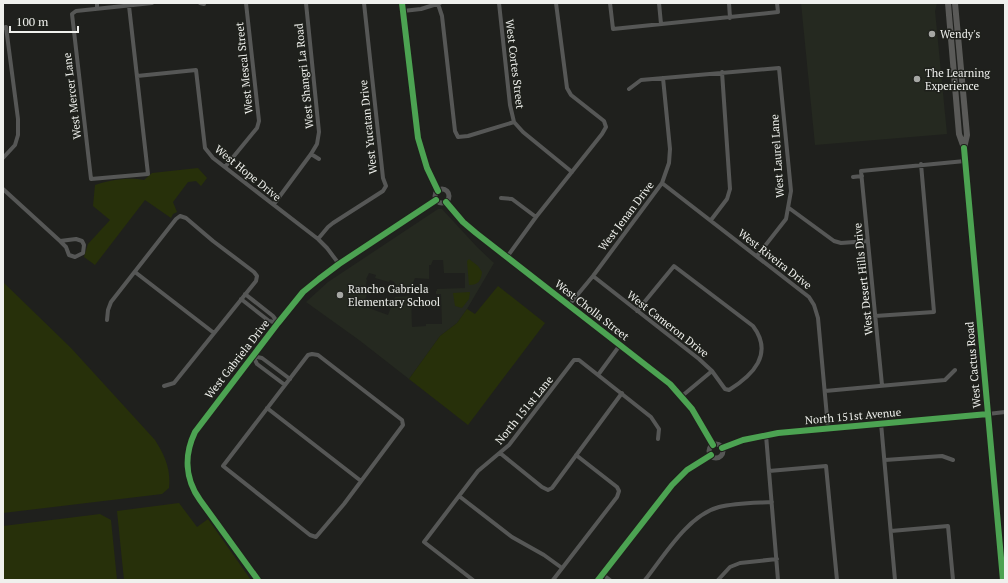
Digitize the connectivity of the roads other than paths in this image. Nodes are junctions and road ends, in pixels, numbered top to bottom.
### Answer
1 (97, 3) edge
2 (152, 3) edge
3 (246, 3) edge
4 (306, 3) edge
5 (364, 3) edge
6 (402, 3) edge
7 (499, 3) edge
8 (556, 3) edge
9 (610, 3) edge
10 (659, 3) edge
11 (729, 3) edge
12 (777, 3) edge
13 (955, 3) edge
14 (439, 4) edge
15 (948, 5) edge
16 (129, 6) junction
17 (97, 10) junction
18 (403, 11) junction
19 (956, 12) junction
20 (730, 18) junction
21 (661, 24) junction
22 (5, 27) edge
23 (952, 60) junction
24 (722, 72) junction
25 (137, 76) junction
26 (663, 78) junction
27 (629, 89) dead end
28 (964, 98) junction
29 (514, 122) junction
30 (964, 148) junction
31 (311, 154) junction
32 (3, 158) edge
33 (319, 160) dead end
34 (965, 161) junction
35 (921, 164) junction
36 (225, 167) junction
37 (572, 172) junction
38 (862, 173) junction
39 (853, 177) dead end
40 (662, 183) junction
41 (3, 189) edge
42 (438, 190) junction
43 (501, 198) dead end
44 (436, 200) junction
45 (446, 202) junction
46 (274, 204) junction
47 (789, 208) junction
48 (536, 217) junction
49 (711, 220) junction
50 (318, 239) junction
51 (60, 241) junction
52 (868, 241) junction
53 (757, 256) junction
54 (507, 257) junction
55 (339, 264) junction
56 (135, 272) junction
57 (592, 276) junction
58 (245, 294) junction
59 (241, 299) junction
60 (569, 305) junction
61 (263, 307) junction
62 (637, 310) junction
63 (259, 313) junction
64 (875, 316) junction
65 (107, 320) dead end
66 (278, 323) junction
67 (214, 333) junction
68 (620, 345) junction
69 (253, 356) junction
70 (956, 370) dead end
71 (712, 371) junction
72 (598, 375) junction
73 (290, 379) junction
74 (285, 385) junction
75 (882, 385) junction
76 (164, 386) dead end
77 (825, 391) junction
78 (622, 393) junction
79 (682, 396) junction
80 (267, 408) junction
81 (1005, 412) edge
82 (988, 414) junction
83 (881, 423) junction
84 (828, 428) junction
85 (766, 435) junction
86 (658, 439) dead end
87 (713, 445) junction
88 (722, 448) junction
89 (500, 453) junction
90 (576, 455) junction
91 (711, 455) junction
92 (885, 460) junction
93 (953, 460) dead end
94 (769, 471) junction
95 (361, 481) junction
96 (459, 496) junction
97 (772, 502) junction
98 (890, 531) junction
99 (776, 559) junction
100 (562, 568) junction
101 (602, 574) junction
102 (258, 580) edge
103 (473, 580) edge
104 (553, 580) edge
105 (598, 580) edge
106 (610, 580) edge
107 (645, 580) edge
108 (718, 580) edge
109 (778, 580) edge
110 (837, 580) edge
111 (895, 580) edge
112 (953, 580) edge
113 (1003, 580) edge

1 - 17 street
2 - 16 street
3 - 36 street, West Mescal Street
4 - 31 street, West Shangri La Road
5 - 50 street, West Yucatan Drive
6 - 18 street
7 - 29 street, West Cortes Street
8 - 37 street
9 - 21 street
10 - 21 street
11 - 20 street
12 - 20 street
13 - 19 main road, West Cactus Road
14 - 18 street
14 - 29 street
15 - 19 main road
15 - 23 main road, West Cactus Road
16 - 17 street
16 - 25 street
17 - 25 street, West Mercer Lane
18 - 42 street
19 - 28 main road, West Cactus Road
20 - 21 street
22 - 32 street
23 - 28 main road
23 - 30 main road, West Cactus Road
24 - 26 street
24 - 47 street, West Laurel Lane
24 - 49 street
25 - 36 street, West Hope Drive
26 - 27 street
26 - 40 street, West Jenan Drive
28 - 30 main road, West Cactus Road
29 - 37 street, West Cortes Street
30 - 34 main road, West Cactus Road
31 - 33 street
31 - 46 street, West Shangri La Road
34 - 35 street
34 - 82 main road, West Cactus Road
35 - 38 street
35 - 64 street
36 - 46 street, West Hope Drive
37 - 48 street
38 - 39 street
38 - 52 street, West Desert Hills Drive
40 - 49 street, West Riveira Drive
40 - 57 street, West Jenan Drive
41 - 51 street
42 - 44 street
42 - 45 street
43 - 48 street
44 - 45 street
44 - 55 street, West Gabriela Drive
45 - 54 street, West Cholla Street
46 - 50 street, West Hope Drive
47 - 52 street
47 - 53 street, West Laurel Lane
48 - 54 street
49 - 53 street, West Riveira Drive
50 - 55 street, West Hope Drive
51 - 51 street
52 - 64 street, West Desert Hills Drive
53 - 77 street, West Riveira Drive
54 - 60 street, West Cholla Street
55 - 66 street, West Gabriela Drive
56 - 58 street
56 - 65 street
56 - 67 street
57 - 60 street, West Jenan Drive
57 - 62 street, West Cameron Drive
58 - 59 street
58 - 61 street
59 - 63 street
59 - 67 street
60 - 68 street, West Cholla Street
61 - 63 street
61 - 66 street
62 - 71 street, West Cameron Drive
62 - 71 street, West Cameron Drive
63 - 66 street
64 - 75 street, West Desert Hills Drive
66 - 69 street, West Gabriela Drive
67 - 76 street
68 - 72 street
68 - 79 street, West Cholla Street
69 - 73 street
69 - 74 street
69 - 102 street, West Gabriela Drive
70 - 75 street
71 - 79 street
72 - 78 street
72 - 89 street, North 151st Lane
73 - 74 street
73 - 95 street
74 - 80 street
75 - 77 street
77 - 84 street, West Riveira Drive
78 - 86 street
78 - 90 street
79 - 87 street, West Cholla Street
80 - 95 street
80 - 95 street
81 - 82 street, North 151st Avenue
82 - 83 street, North 151st Avenue
82 - 113 main road, West Cactus Road
83 - 84 street, North 151st Avenue
83 - 92 street
84 - 85 street, North 151st Avenue
85 - 88 street, North 151st Avenue
85 - 94 street
87 - 88 street
87 - 91 street
88 - 91 street
89 - 90 street
89 - 96 street, North 151st Lane
90 - 100 street
91 - 101 street
92 - 93 street
92 - 98 street
94 - 97 street
94 - 110 street
96 - 100 street
96 - 103 street, North 151st Lane
97 - 99 street
97 - 107 street
98 - 111 street
98 - 112 street
99 - 108 street
99 - 109 street
100 - 104 street
101 - 105 street
101 - 106 street

